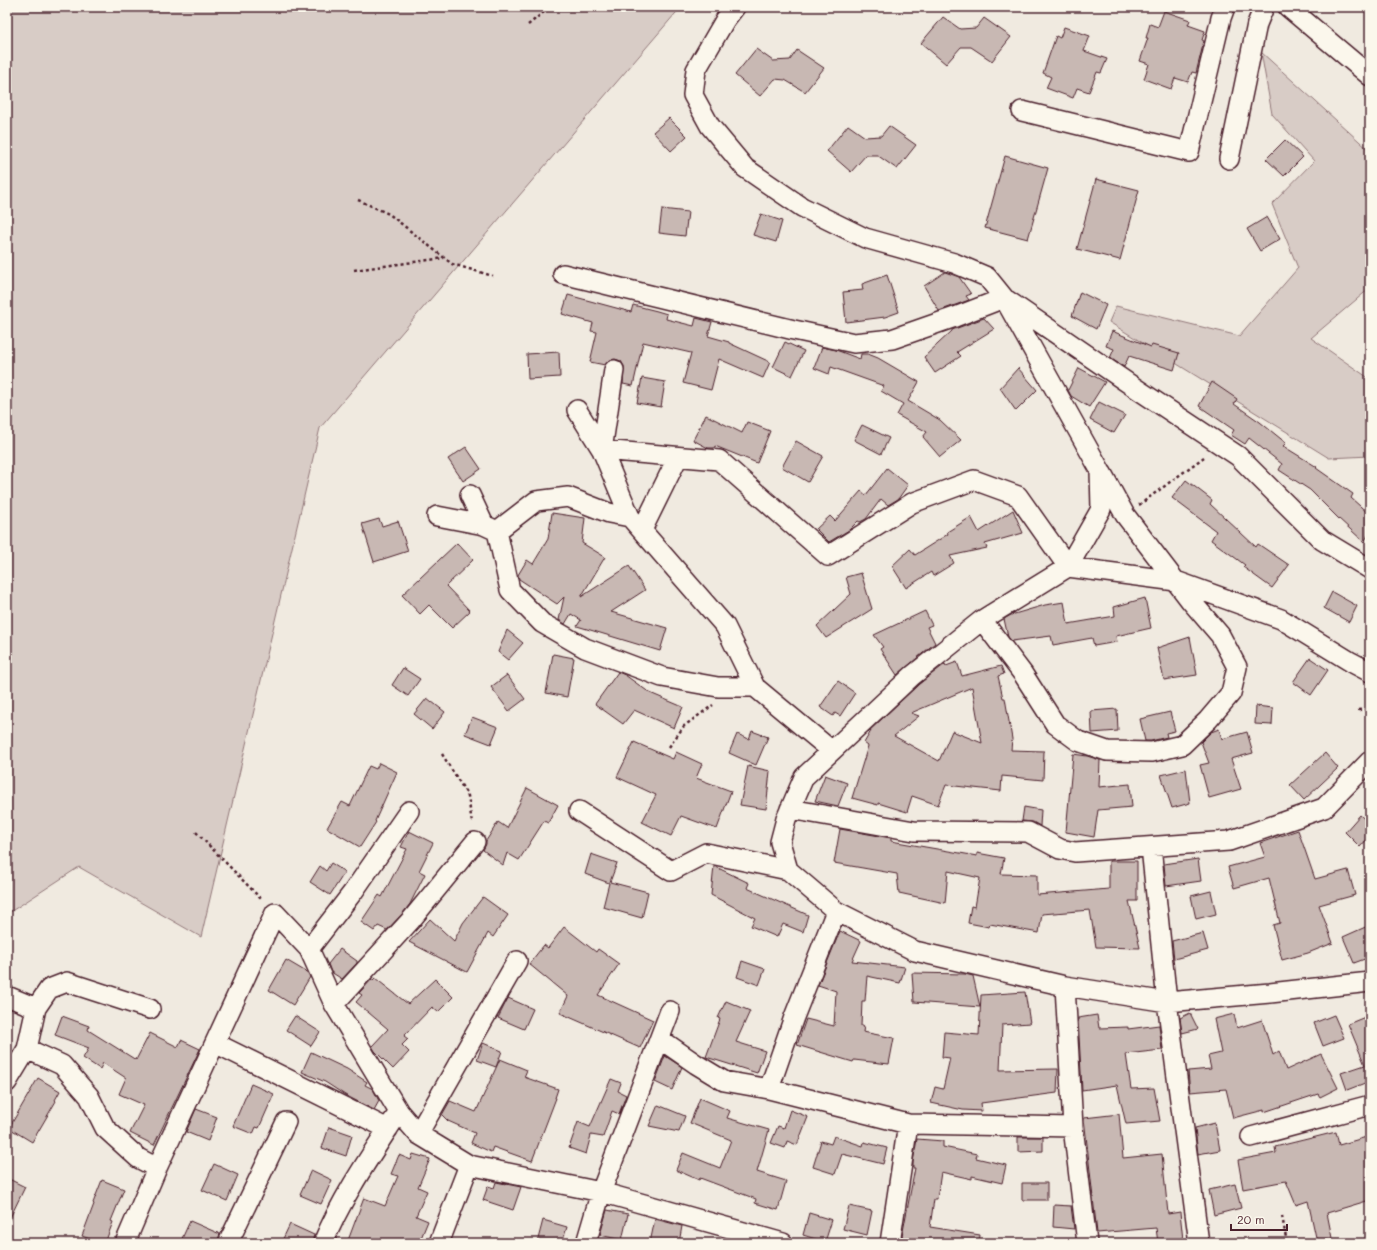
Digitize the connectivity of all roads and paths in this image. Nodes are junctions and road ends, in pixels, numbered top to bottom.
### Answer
1 (550, 7) edge
2 (735, 7) edge
3 (1226, 7) edge
4 (1264, 7) edge
5 (1288, 7) edge
6 (528, 25) dead end
7 (1370, 76) edge
8 (1022, 111) dead end
9 (1229, 159) dead end
10 (358, 200) dead end
11 (445, 258) junction
12 (354, 270) dead end
13 (563, 274) dead end
14 (493, 276) dead end
15 (1004, 298) junction
16 (614, 370) dead end
17 (577, 410) dead end
18 (1221, 444) junction
19 (602, 450) junction
20 (678, 457) junction
21 (1100, 470) junction
22 (470, 495) dead end
23 (1125, 515) junction
24 (437, 516) dead end
25 (636, 524) junction
26 (490, 528) junction
27 (1068, 567) junction
28 (1370, 569) edge
29 (1176, 581) junction
30 (982, 620) junction
31 (1370, 672) edge
32 (755, 687) junction
33 (714, 704) dead end
34 (1370, 709) edge
35 (1358, 710) dead end
36 (669, 746) dead end
37 (832, 751) junction
38 (442, 754) dead end
39 (1370, 761) edge
40 (790, 809) junction
41 (409, 811) dead end
42 (579, 811) dead end
43 (196, 832) dead end
44 (475, 842) joint
45 (1151, 847) junction
46 (788, 870) junction
47 (836, 911) junction
48 (275, 913) junction
49 (309, 949) junction
50 (517, 961) dead end
51 (1370, 982) edge
52 (1065, 986) junction
53 (7, 996) edge
54 (1167, 1002) junction
55 (334, 1004) junction
56 (36, 1008) junction
57 (150, 1009) dead end
58 (670, 1011) dead end
59 (660, 1039) junction
60 (215, 1043) junction
61 (27, 1048) junction
62 (7, 1082) edge
63 (769, 1089) junction
64 (1370, 1105) edge
65 (399, 1112) junction
66 (286, 1122) dead end
67 (908, 1124) junction
68 (1073, 1127) junction
69 (388, 1129) junction
70 (418, 1134) junction
71 (1251, 1137) dead end
72 (469, 1166) junction
73 (158, 1168) junction
74 (600, 1192) junction
75 (1282, 1216) dead end
76 (125, 1243) edge
77 (228, 1243) edge
78 (323, 1243) edge
79 (440, 1243) edge
80 (586, 1243) edge
81 (780, 1243) edge
82 (890, 1243) edge
83 (1087, 1243) edge
84 (1199, 1243) edge
85 (1287, 1243) edge

1 - 6 path
2 - 15 street
3 - 8 street
4 - 9 street
5 - 7 street
10 - 11 path
11 - 12 path
11 - 14 path
13 - 15 street
15 - 18 street
15 - 21 street
16 - 19 street
17 - 19 street
18 - 23 path
18 - 28 street
19 - 20 street
19 - 25 street
20 - 25 street
20 - 27 street
21 - 23 street
21 - 27 street
22 - 26 street
23 - 29 street
24 - 26 street
25 - 26 street
25 - 32 street
26 - 32 street
27 - 29 street
27 - 30 street
29 - 30 street
29 - 31 street
30 - 37 street
32 - 37 street
33 - 36 path
34 - 35 path
37 - 40 street
38 - 44 path
39 - 45 street
40 - 45 street
40 - 46 street
41 - 49 street
42 - 46 street
43 - 48 path
44 - 55 street
45 - 54 street
46 - 47 street
47 - 52 street
47 - 63 street
48 - 49 street
48 - 60 street
49 - 55 street
50 - 70 street
51 - 54 street
52 - 54 street
52 - 68 street
53 - 56 street
54 - 84 street
55 - 65 street
56 - 57 street
56 - 61 street
58 - 59 street
59 - 63 street
59 - 74 street
60 - 69 street
60 - 73 street
61 - 62 street
61 - 73 street
63 - 67 street
64 - 71 street
65 - 69 street
65 - 70 street
66 - 77 street
67 - 68 street
67 - 82 street
68 - 83 street
69 - 78 street
70 - 72 street
72 - 74 street
72 - 79 street
73 - 76 street
74 - 80 street
74 - 81 street
75 - 85 path

